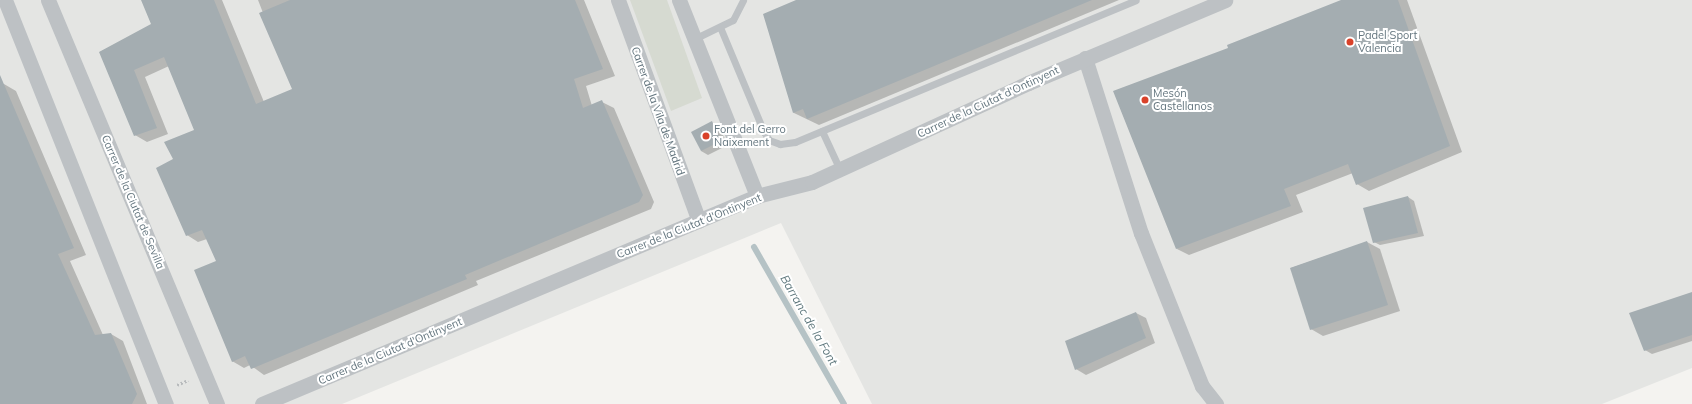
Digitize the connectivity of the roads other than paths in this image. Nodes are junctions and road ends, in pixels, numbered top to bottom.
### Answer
1 (5, 0) edge
2 (48, 0) edge
3 (618, 0) edge
4 (679, 0) edge
5 (743, 0) edge
6 (1136, 0) edge
7 (1225, 0) edge
8 (720, 27) junction
9 (694, 39) junction
10 (1085, 58) junction
11 (822, 131) junction
12 (840, 170) junction
13 (757, 196) junction
14 (699, 221) junction
15 (164, 398) edge
16 (217, 404) edge
17 (262, 404) edge
18 (1216, 404) edge

1 - 15 street
2 - 16 street, Carrer de la Ciutat de Sevilla
3 - 14 street, Carrer de la Vila de Madrid
4 - 9 street
5 - 8 lane
6 - 11 lane
7 - 10 street, Carrer de la Ciutat d'Ontinyent
8 - 9 lane
8 - 11 lane
9 - 13 street
10 - 12 street, Carrer de la Ciutat d'Ontinyent
10 - 18 street
11 - 12 lane
12 - 13 street, Carrer de la Ciutat d'Ontinyent
13 - 14 street, Carrer de la Ciutat d'Ontinyent
14 - 17 street, Carrer de la Ciutat d'Ontinyent

